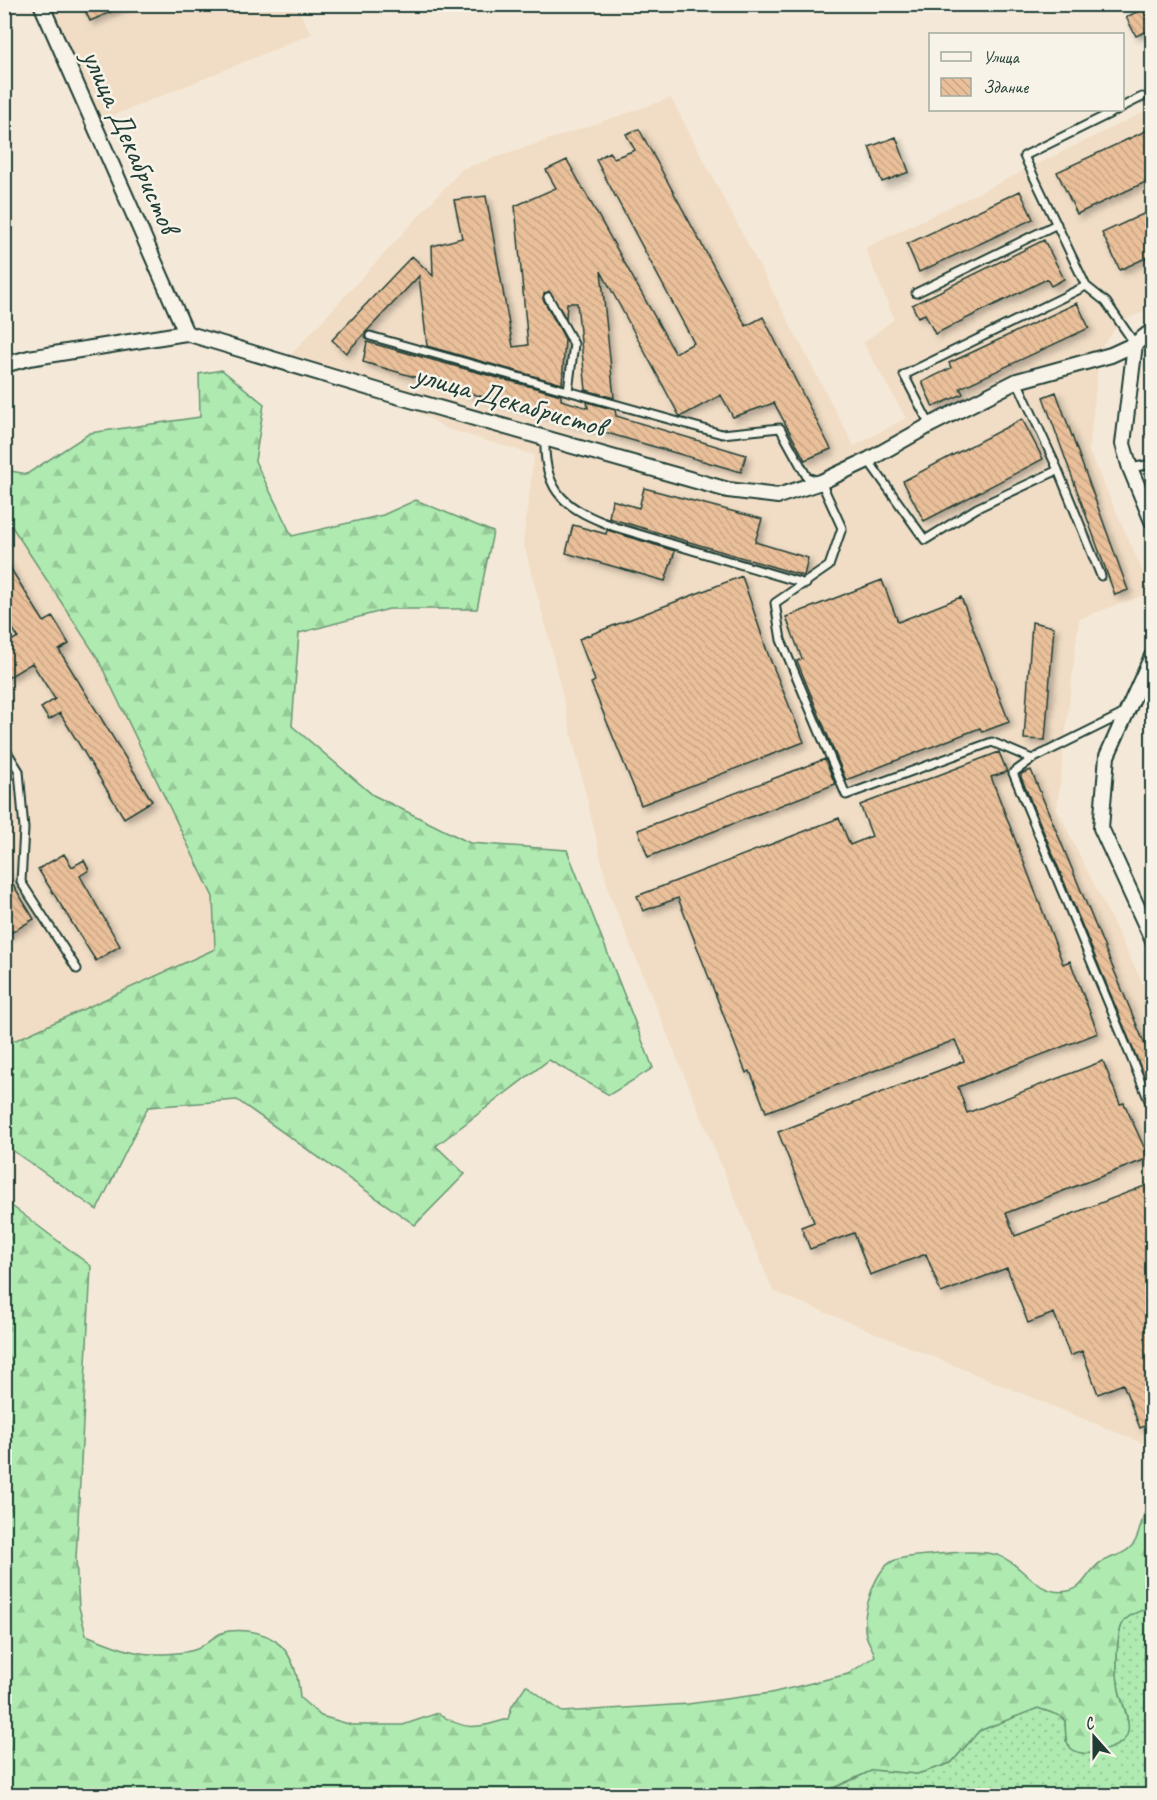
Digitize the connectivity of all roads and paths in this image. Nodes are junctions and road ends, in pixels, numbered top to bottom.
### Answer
1 (41, 4) edge
2 (1142, 97) dead end
3 (1124, 106) edge
4 (1115, 111) edge
5 (1057, 224) junction
6 (1086, 286) junction
7 (916, 293) dead end
8 (548, 297) dead end
9 (1152, 331) edge
10 (186, 333) junction
11 (370, 336) dead end
12 (1135, 344) junction
13 (4, 365) edge
14 (1017, 381) junction
15 (568, 390) junction
16 (930, 425) junction
17 (545, 438) junction
18 (868, 460) junction
19 (1152, 464) edge
20 (1130, 468) junction
21 (1058, 470) junction
22 (821, 482) junction
23 (1152, 521) edge
24 (1101, 576) dead end
25 (806, 584) junction
26 (1152, 656) edge
27 (1127, 712) junction
28 (4, 747) edge
29 (1032, 759) junction
30 (1152, 939) edge
31 (77, 969) dead end
32 (1152, 1108) edge

1 - 10 street, улица Декабристов
2 - 3 lane
4 - 5 lane
5 - 6 lane
5 - 7 lane
6 - 12 lane
6 - 16 lane
8 - 15 lane
9 - 12 street
10 - 13 street, улица Декабристов
10 - 17 street, улица Декабристов
11 - 15 lane
12 - 14 street, улица Декабристов
12 - 20 street
14 - 16 street, улица Декабристов
14 - 21 lane
15 - 22 lane
16 - 18 street, улица Декабристов
17 - 22 street, улица Декабристов
17 - 25 lane
18 - 21 lane
18 - 22 street, улица Декабристов
19 - 20 lane
20 - 23 street
21 - 24 lane
22 - 25 lane
25 - 29 lane
26 - 27 street
27 - 29 lane
27 - 30 street
28 - 31 lane
29 - 32 lane

